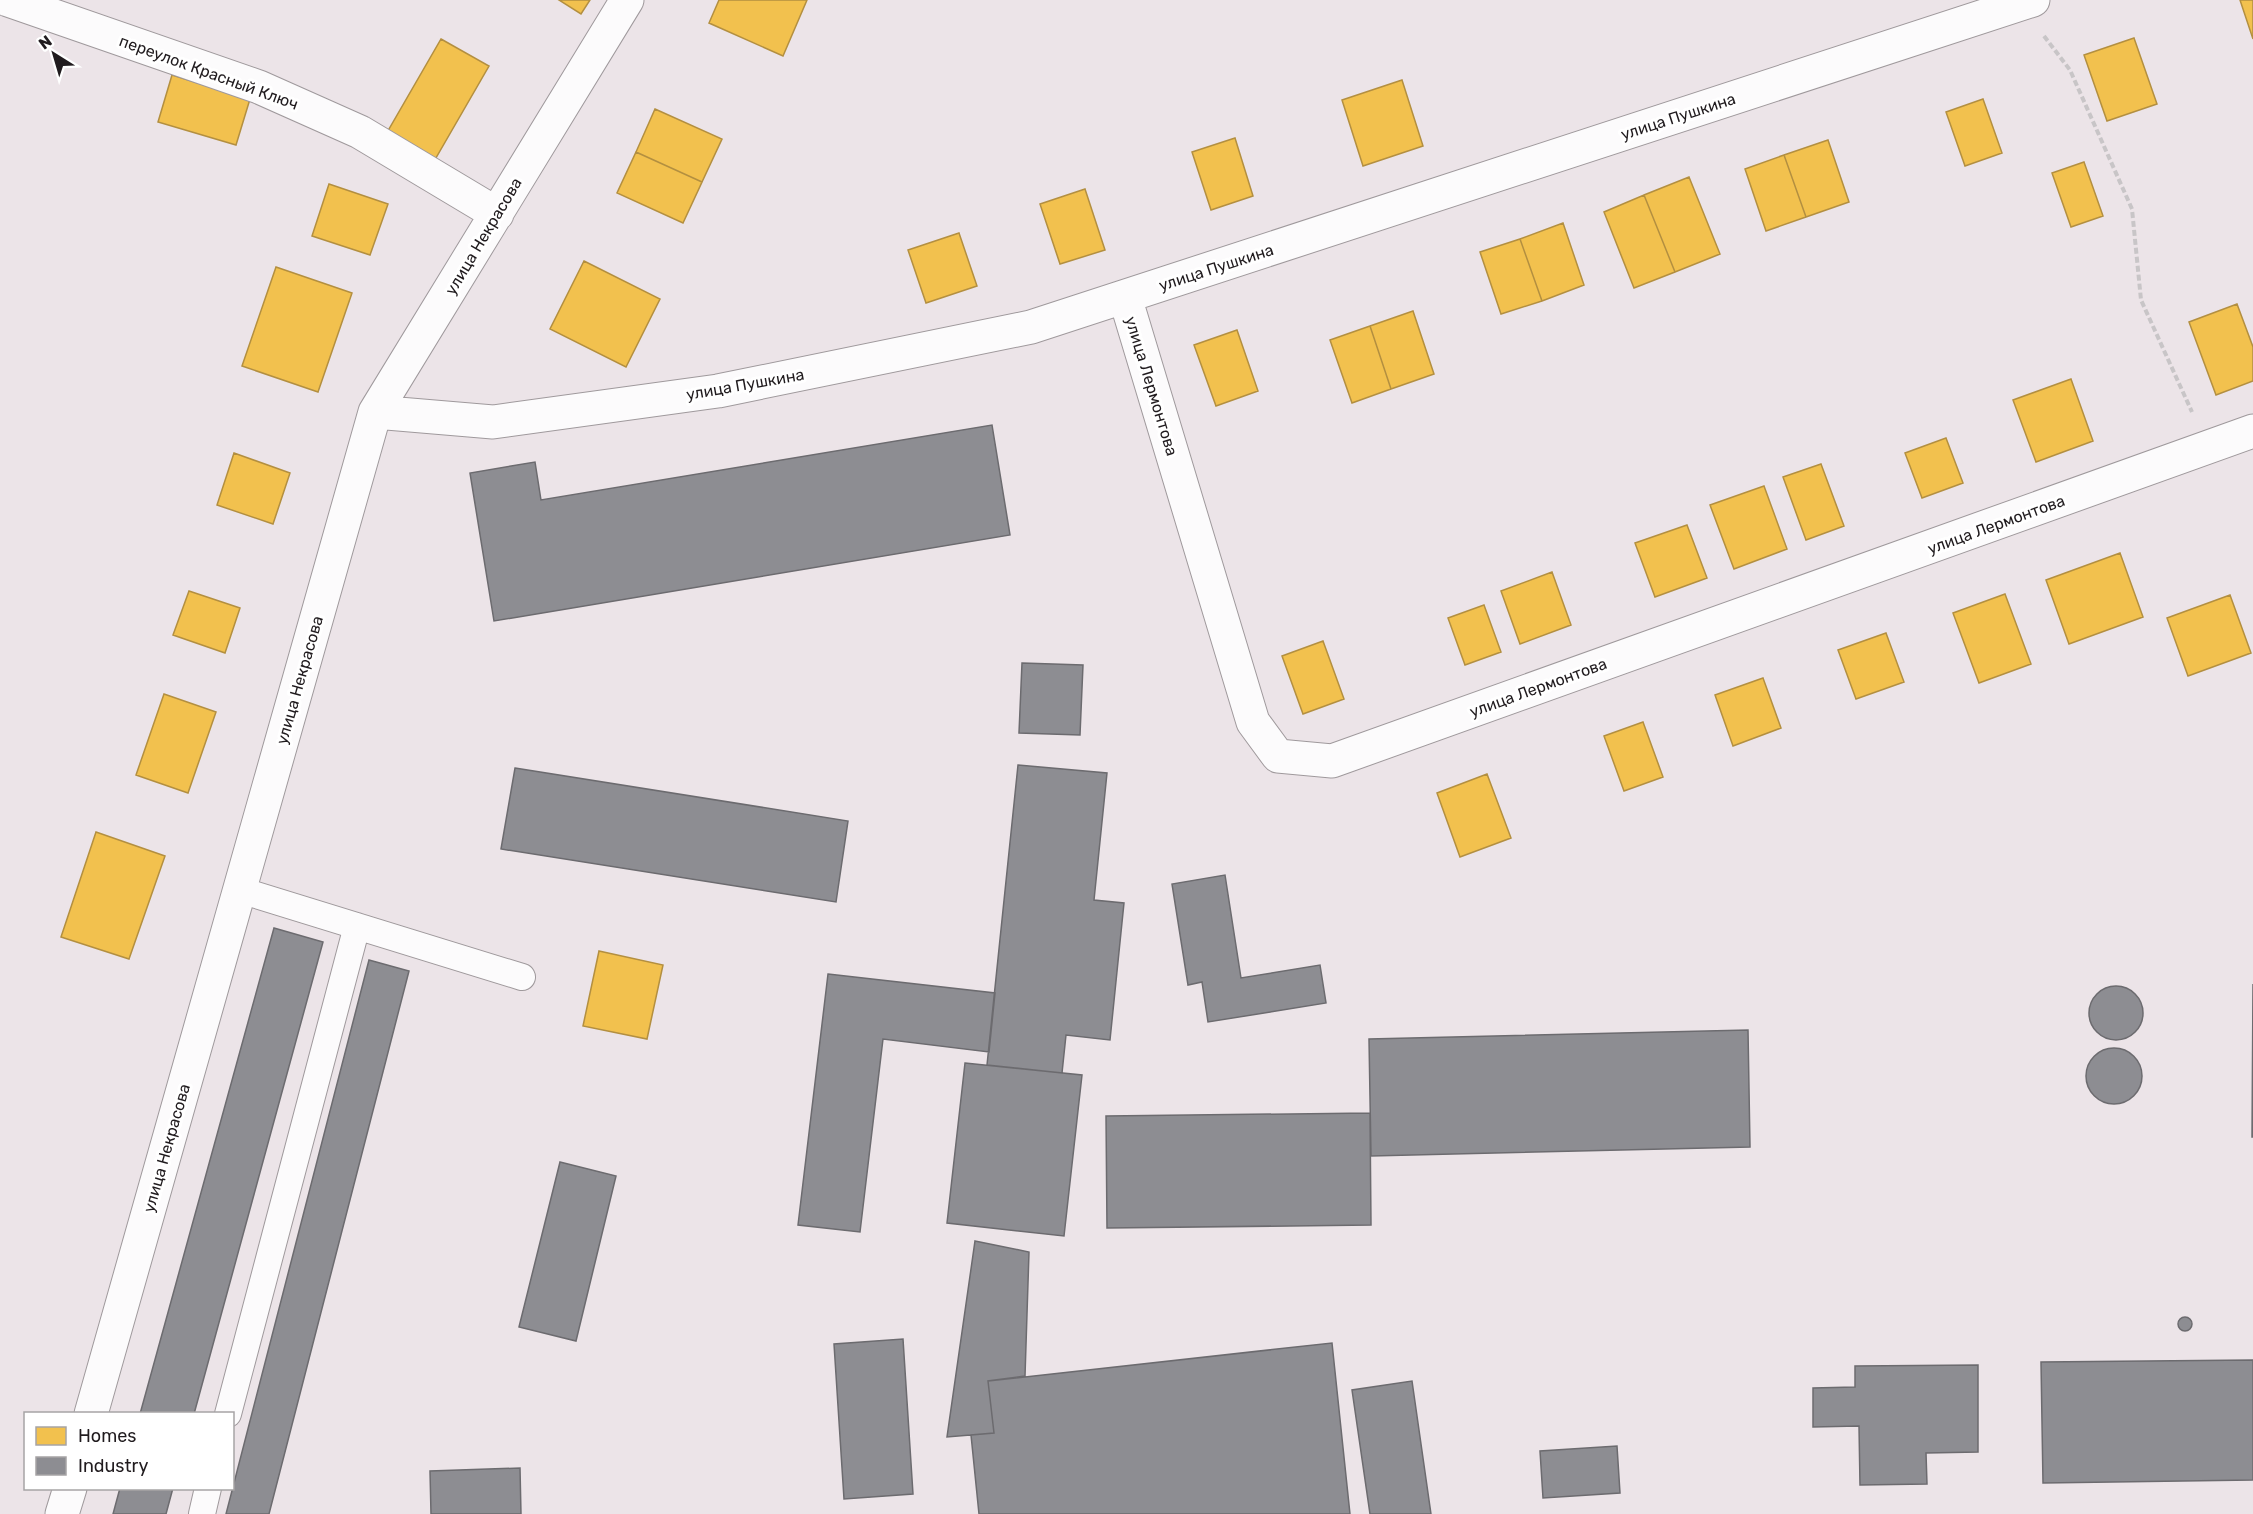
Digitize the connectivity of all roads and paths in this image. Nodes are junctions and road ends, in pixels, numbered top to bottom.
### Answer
1 (8, 0) edge
2 (627, 0) edge
3 (2024, 1) edge
4 (497, 214) junction
5 (1125, 297) junction
6 (375, 412) junction
7 (2253, 431) edge
8 (2208, 448) junction
9 (240, 890) junction
10 (357, 926) junction
11 (522, 977) dead end
12 (91, 1412) edge
13 (228, 1412) edge
14 (69, 1490) edge
15 (208, 1490) edge
16 (62, 1514) edge
17 (202, 1514) edge

1 - 4 street, переулок Красный Ключ
2 - 4 street, улица Некрасова
3 - 5 street, улица Пушкина
3 - 8 path
4 - 6 street, улица Некрасова
5 - 6 street, улица Пушкина
5 - 8 street, улица Лермонтова
6 - 9 street, улица Некрасова
7 - 8 street, улица Лермонтова
9 - 10 lane
9 - 12 street, улица Некрасова
10 - 11 lane
10 - 13 lane
14 - 16 street
15 - 17 lane

